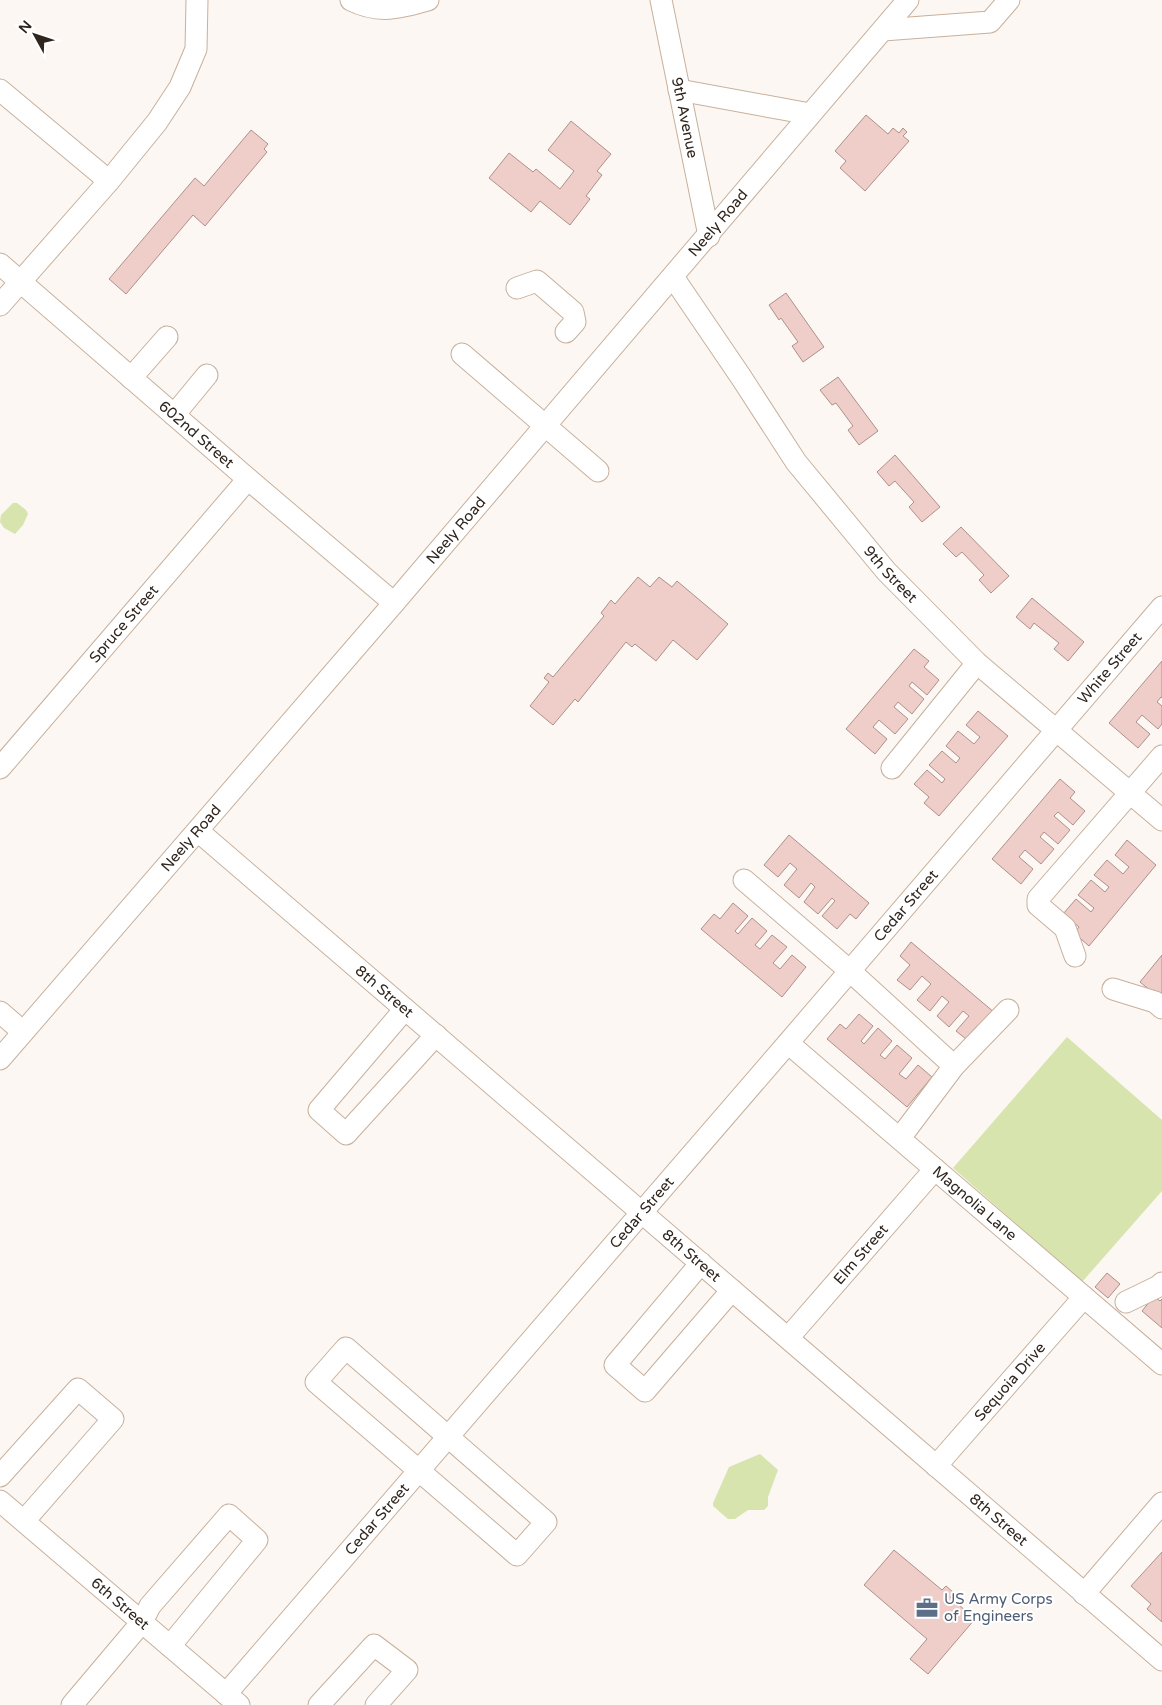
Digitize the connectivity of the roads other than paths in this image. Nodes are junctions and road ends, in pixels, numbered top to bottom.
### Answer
1 (197, 0) edge
2 (351, 0) edge
3 (428, 0) edge
4 (661, 0) edge
5 (908, 0) edge
6 (1009, 0) edge
7 (883, 30) junction
8 (0, 90) edge
9 (680, 90) junction
10 (810, 114) junction
11 (109, 181) junction
12 (709, 236) junction
13 (0, 264) edge
14 (673, 277) junction
15 (20, 281) junction
16 (517, 288) dead end
17 (0, 305) edge
18 (566, 332) dead end
19 (167, 337) dead end
20 (462, 354) dead end
21 (207, 375) dead end
22 (131, 378) junction
23 (174, 415) junction
24 (546, 426) junction
25 (598, 471) dead end
26 (248, 479) junction
27 (394, 603) junction
28 (1162, 607) edge
29 (977, 663) junction
30 (1057, 730) junction
31 (1162, 756) edge
32 (0, 768) edge
33 (892, 768) dead end
34 (1131, 793) junction
35 (1162, 820) edge
36 (198, 831) junction
37 (744, 880) dead end
38 (1074, 956) dead end
39 (850, 971) junction
40 (1113, 989) dead end
41 (1162, 1008) edge
42 (405, 1010) junction
43 (1008, 1010) dead end
44 (0, 1012) edge
45 (23, 1032) junction
46 (436, 1035) junction
47 (788, 1043) junction
48 (0, 1059) edge
49 (954, 1066) junction
50 (900, 1138) junction
51 (935, 1169) junction
52 (642, 1212) junction
53 (701, 1263) junction
54 (1162, 1283) edge
55 (732, 1290) junction
56 (1084, 1297) junction
57 (1126, 1302) dead end
58 (788, 1338) junction
59 (1162, 1364) edge
60 (448, 1436) junction
61 (936, 1466) junction
62 (419, 1471) junction
63 (0, 1476) edge
64 (1162, 1504) edge
65 (2, 1506) edge
66 (24, 1522) junction
67 (1084, 1594) junction
68 (142, 1622) junction
69 (170, 1646) junction
70 (1162, 1660) edge
71 (232, 1699) edge
72 (72, 1705) edge
73 (319, 1705) edge
74 (376, 1705) edge

1 - 11 street
2 - 3 street
4 - 9 street, 9th Avenue
5 - 7 street, Neely Road
6 - 7 street
7 - 10 street, Neely Road
8 - 11 street
9 - 10 street
9 - 12 street, 9th Avenue
10 - 12 street, Neely Road
11 - 15 street
12 - 14 street, Neely Road
13 - 15 street, 602nd Street
14 - 24 street, Neely Road
14 - 29 street, 9th Street
15 - 17 street
15 - 22 street, 602nd Street
16 - 18 street
19 - 22 street
20 - 24 street
21 - 23 street
22 - 23 street, 602nd Street
23 - 26 street, 602nd Street
24 - 25 street
24 - 27 street, Neely Road
26 - 27 street, 602nd Street
26 - 32 street, Spruce Street
27 - 36 street, Neely Road
28 - 30 street, White Street
29 - 30 street, 9th Street
29 - 33 street
30 - 34 street, 9th Street
30 - 39 street, Cedar Street
31 - 34 street
34 - 35 street, 9th Street
34 - 38 street
36 - 42 street, 8th Street
36 - 45 street, Neely Road
37 - 39 street
39 - 47 street, Cedar Street
39 - 49 street
40 - 41 street
42 - 46 street, 8th Street
42 - 46 street
43 - 49 street
44 - 45 street
45 - 48 street, Neely Road
46 - 52 street, 8th Street
47 - 50 street, Magnolia Lane
47 - 52 street, Cedar Street
49 - 50 street
50 - 51 street, Magnolia Lane
51 - 56 street, Magnolia Lane
51 - 58 street, Elm Street
52 - 53 street, 8th Street
52 - 60 street, Cedar Street
53 - 55 street, 8th Street
53 - 55 street
54 - 57 street
55 - 58 street, 8th Street
56 - 59 street, Magnolia Lane
56 - 61 street, Sequoia Drive
58 - 61 street, 8th Street
60 - 62 street, Cedar Street
60 - 62 street
60 - 62 street
61 - 67 street, 8th Street
62 - 71 street, Cedar Street
63 - 66 street
64 - 67 street
65 - 66 street, 6th Street
66 - 68 street, 6th Street
67 - 70 street, 8th Street
68 - 69 street, 6th Street
68 - 69 street
68 - 72 street
69 - 71 street, 6th Street
73 - 74 street

